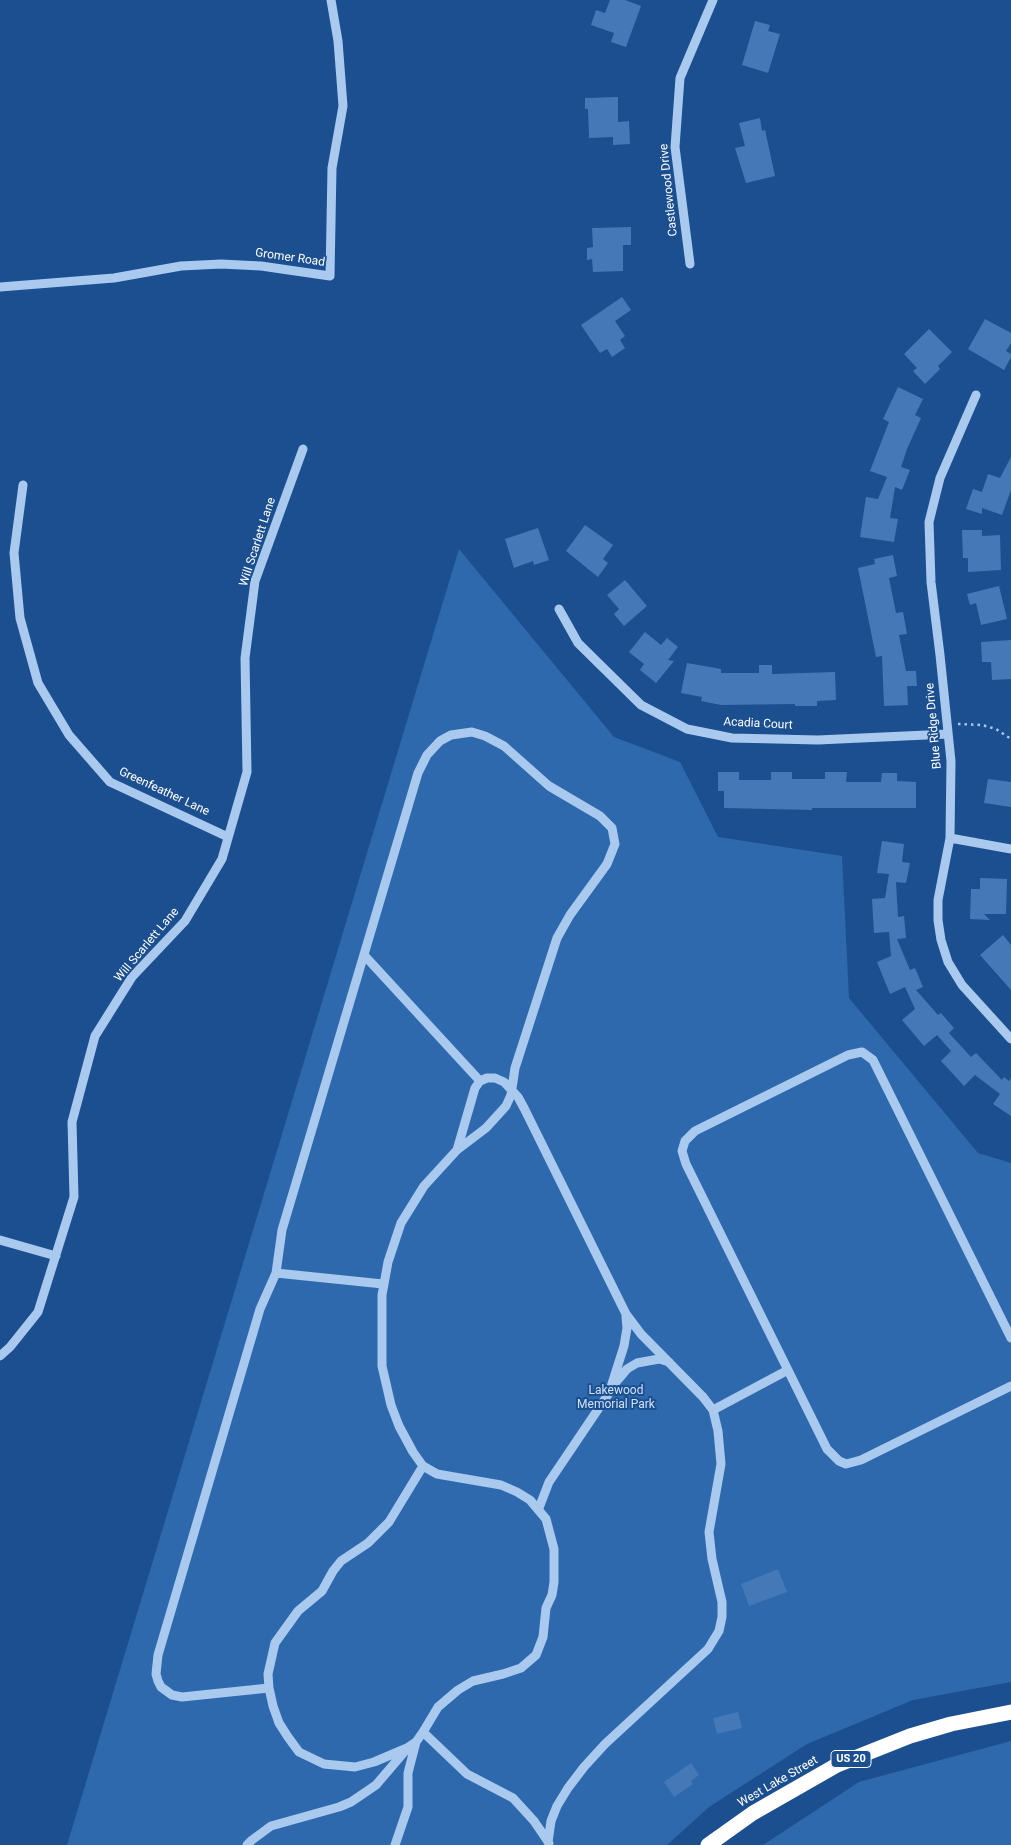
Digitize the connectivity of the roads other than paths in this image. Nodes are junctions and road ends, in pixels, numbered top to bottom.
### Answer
1 (330, 0) edge
2 (713, 0) edge
3 (690, 264) dead end
4 (0, 287) edge
5 (976, 395) dead end
6 (302, 450) dead end
7 (23, 485) dead end
8 (559, 609) dead end
9 (948, 734) junction
10 (228, 837) junction
11 (950, 838) junction
12 (1011, 849) edge
13 (364, 955) junction
14 (1011, 1039) edge
15 (480, 1081) junction
16 (511, 1088) junction
17 (457, 1150) junction
18 (0, 1240) edge
19 (56, 1256) junction
20 (276, 1273) junction
21 (383, 1284) junction
22 (626, 1314) junction
23 (1011, 1338) edge
24 (0, 1356) edge
25 (670, 1362) junction
26 (788, 1370) junction
27 (1011, 1386) edge
28 (609, 1392) junction
29 (713, 1410) junction
30 (423, 1466) junction
31 (539, 1508) junction
32 (269, 1688) junction
33 (1011, 1712) edge
34 (423, 1732) junction
35 (416, 1742) junction
36 (407, 1748) junction
37 (549, 1843) edge
38 (247, 1845) edge
39 (395, 1845) edge
40 (708, 1845) edge

1 - 4 street, Gromer Road
2 - 3 street, Castlewood Drive
5 - 9 street, Blue Ridge Drive
6 - 10 street, Will Scarlett Lane
7 - 10 street, Greenfeather Lane
8 - 9 street, Acadia Court
9 - 11 street, Blue Ridge Drive
10 - 19 street, Will Scarlett Lane
11 - 12 street
11 - 14 street, Blue Ridge Drive
13 - 15 street
13 - 16 street
13 - 20 street
15 - 16 street
15 - 17 street
16 - 17 street
16 - 22 street
17 - 21 street
18 - 19 street
19 - 24 street, Will Scarlett Lane
20 - 21 street
20 - 32 street
21 - 30 street
22 - 25 street
22 - 28 street
23 - 26 street
25 - 28 street
25 - 29 street
26 - 27 street
26 - 29 street
28 - 31 street
29 - 37 street
30 - 31 street
30 - 32 street
31 - 34 street
32 - 36 street
33 - 40 highway, West Lake Street / US 20
34 - 35 street
34 - 37 street
35 - 36 street
35 - 39 street
36 - 38 street

